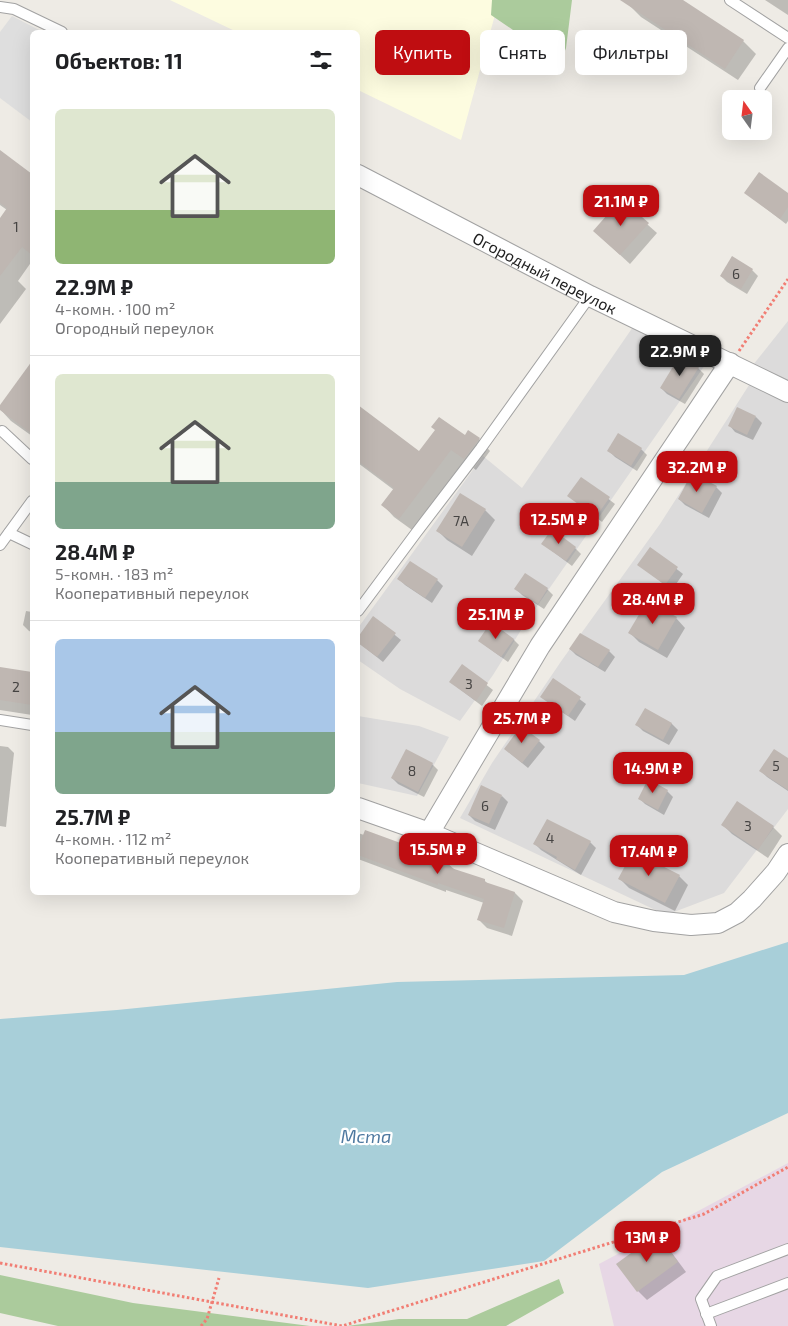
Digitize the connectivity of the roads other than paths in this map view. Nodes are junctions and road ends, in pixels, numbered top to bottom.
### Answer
1 (730, 0) edge
2 (0, 7) edge
3 (58, 30) edge
4 (788, 38) edge
5 (788, 48) edge
6 (760, 88) dead end
7 (360, 176) edge
8 (590, 296) junction
9 (730, 364) junction
10 (788, 392) edge
11 (2, 431) dead end
12 (30, 457) edge
13 (30, 504) edge
14 (9, 533) junction
15 (30, 543) edge
16 (0, 545) edge
17 (360, 608) edge
18 (0, 720) edge
19 (30, 726) edge
20 (360, 809) edge
21 (429, 833) junction
22 (788, 854) edge
23 (788, 1249) edge
24 (788, 1283) edge
25 (706, 1314) junction
26 (711, 1326) edge

1 - 4 lane
2 - 3 lane
5 - 6 lane
7 - 8 street, Огородный переулок
8 - 9 street, Огородный переулок
8 - 17 lane
9 - 10 street, Огородный переулок
9 - 21 street
11 - 12 lane
13 - 14 lane
14 - 15 lane
14 - 16 lane
18 - 19 lane
20 - 21 street
21 - 22 street
23 - 25 lane
24 - 25 lane
25 - 26 lane

